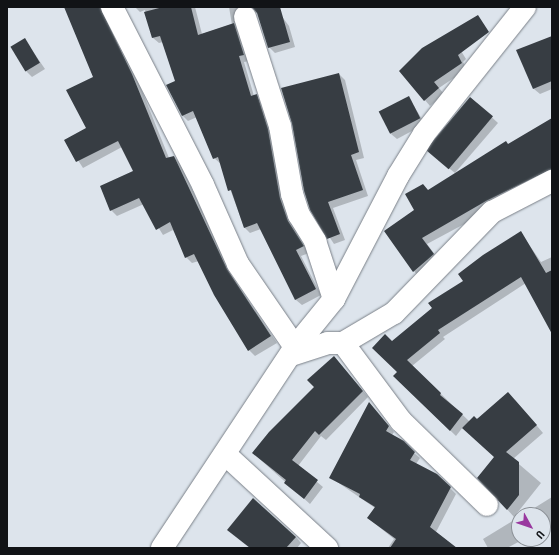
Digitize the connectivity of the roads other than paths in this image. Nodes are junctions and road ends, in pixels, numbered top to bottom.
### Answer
1 (112, 7) edge
2 (525, 7) edge
3 (245, 17) dead end
4 (552, 181) edge
5 (334, 299) junction
6 (343, 343) junction
7 (293, 351) junction
8 (225, 454) junction
9 (487, 505) dead end
10 (162, 548) edge
11 (327, 548) edge

1 - 7 street
2 - 5 street
3 - 5 street
4 - 6 street
5 - 7 street
6 - 7 street
6 - 9 street
7 - 8 street
8 - 10 street
8 - 11 street

